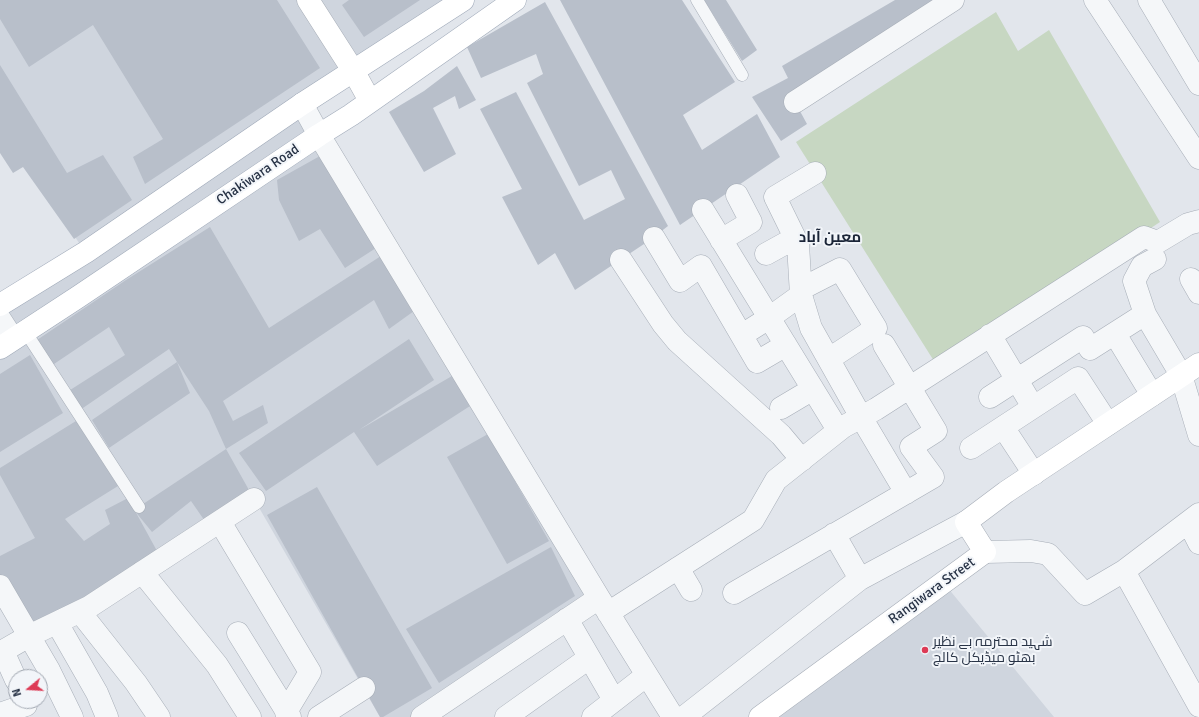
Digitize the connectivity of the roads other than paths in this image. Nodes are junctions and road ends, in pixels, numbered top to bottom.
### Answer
1 (308, 0) edge
2 (464, 0) edge
3 (515, 0) edge
4 (697, 0) edge
5 (953, 0) edge
6 (1095, 0) edge
7 (1149, 0) edge
8 (354, 72) junction
9 (742, 75) dead end
10 (1199, 84) edge
11 (370, 101) junction
12 (795, 102) dead end
13 (302, 104) junction
14 (319, 135) junction
15 (1199, 158) edge
16 (815, 173) dead end
17 (737, 194) dead end
18 (703, 210) dead end
19 (1199, 221) edge
20 (654, 238) dead end
21 (795, 238) junction
22 (721, 240) junction
23 (766, 254) dead end
24 (1155, 259) dead end
25 (621, 260) dead end
26 (801, 292) junction
27 (0, 305) edge
28 (1145, 314) junction
29 (769, 318) junction
30 (0, 319) edge
31 (1115, 334) junction
32 (742, 335) junction
33 (990, 335) junction
34 (13, 339) edge
35 (884, 345) dead end
36 (786, 346) junction
37 (829, 359) junction
38 (1190, 369) edge
39 (1017, 379) junction
40 (909, 388) junction
41 (813, 389) junction
42 (1152, 395) junction
43 (990, 396) dead end
44 (1033, 407) junction
45 (781, 408) dead end
46 (861, 417) junction
47 (1108, 424) junction
48 (1003, 427) junction
49 (838, 430) junction
50 (1199, 436) edge
51 (971, 448) dead end
52 (802, 460) junction
53 (1034, 474) junction
54 (906, 493) junction
55 (254, 499) dead end
56 (139, 507) dead end
57 (1194, 518) edge
58 (220, 522) junction
59 (966, 522) junction
60 (834, 534) junction
61 (1199, 543) edge
62 (985, 552) junction
63 (678, 568) junction
64 (1124, 571) junction
65 (142, 572) junction
66 (860, 579) junction
67 (1, 589) edge
68 (691, 590) dead end
69 (734, 593) dead end
70 (603, 606) junction
71 (80, 612) junction
72 (567, 619) junction
73 (57, 623) junction
74 (238, 634) dead end
75 (30, 636) junction
76 (589, 658) junction
77 (11, 669) edge
78 (647, 675) junction
79 (364, 688) dead end
80 (614, 700) junction
81 (1196, 708) edge
82 (22, 709) edge
83 (0, 714) edge
84 (288, 714) edge
85 (674, 716) edge
86 (72, 717) edge
87 (108, 717) edge
88 (159, 717) edge
89 (250, 717) edge
90 (319, 717) edge
91 (422, 717) edge
92 (506, 717) edge
93 (592, 717) edge
94 (760, 717) edge

1 - 8 main road
2 - 8 main road
3 - 11 main road, Chakiwara Road
4 - 9 lane
5 - 12 street
6 - 15 street
7 - 10 street
8 - 11 main road
8 - 13 main road
11 - 14 main road, Chakiwara Road
13 - 14 street
13 - 27 main road
14 - 34 main road, Chakiwara Road
14 - 70 street
16 - 21 street
17 - 22 street
18 - 22 street
19 - 33 street
20 - 32 street
21 - 23 street
21 - 26 street
22 - 29 street
24 - 28 street
25 - 52 street
26 - 29 street
26 - 37 street
26 - 37 street
28 - 31 street
28 - 38 street
29 - 32 street
29 - 36 street
30 - 34 street
31 - 39 street
31 - 42 street
32 - 36 street
33 - 39 street
33 - 40 street
34 - 56 lane
35 - 40 street
36 - 41 street
37 - 46 street
38 - 42 main road
38 - 50 street
39 - 43 street
39 - 44 street
40 - 46 street
40 - 54 street
41 - 45 street
41 - 49 street
42 - 47 main road
44 - 47 street
44 - 48 street
46 - 49 street
46 - 54 street
47 - 53 main road
48 - 51 street
48 - 53 street
49 - 52 street
52 - 63 street
53 - 59 main road
54 - 60 street
55 - 58 street
57 - 61 street
57 - 64 street
58 - 65 street
58 - 84 street
59 - 62 main road, Rangiwara Street
59 - 66 street
60 - 66 street
60 - 69 street
62 - 64 street
62 - 94 main road, Rangiwara Street
63 - 68 street
63 - 70 street
64 - 81 street
65 - 71 street
65 - 89 street
66 - 85 street
67 - 75 street
70 - 72 street
70 - 78 street
71 - 73 street
71 - 88 street
72 - 76 street
72 - 91 street
73 - 75 street
73 - 87 street
74 - 84 street
75 - 77 street
75 - 86 street
76 - 80 street
76 - 92 street
78 - 80 street
78 - 85 street
79 - 90 street
80 - 93 street
82 - 83 street

